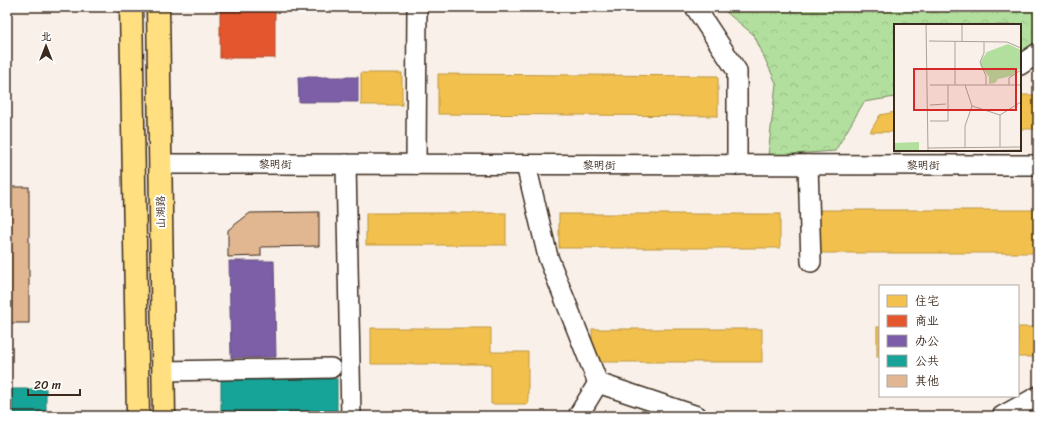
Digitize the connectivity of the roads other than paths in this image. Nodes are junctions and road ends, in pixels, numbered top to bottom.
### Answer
1 (131, 7) edge
2 (158, 7) edge
3 (417, 7) edge
4 (695, 7) edge
5 (1038, 53) edge
6 (1021, 64) edge
7 (974, 157) edge
8 (160, 164) junction
9 (346, 164) junction
10 (416, 164) junction
11 (526, 165) junction
12 (737, 165) junction
13 (808, 165) junction
14 (1038, 166) edge
15 (811, 262) dead end
16 (331, 368) dead end
17 (164, 371) junction
18 (598, 382) junction
19 (1038, 396) edge
20 (138, 416) edge
21 (164, 416) edge
22 (351, 416) edge
23 (578, 416) edge
24 (697, 416) edge
25 (1002, 416) edge

1 - 20 main road
2 - 8 main road, 山湖路
3 - 10 street
4 - 12 street
5 - 6 street
7 - 13 street, 黎明街
7 - 14 street, 黎明街
8 - 9 street, 黎明街
8 - 17 main road, 山湖路
9 - 10 street, 黎明街
9 - 22 street
10 - 11 street, 黎明街
11 - 12 street, 黎明街
11 - 18 street
12 - 13 street, 黎明街
13 - 15 street
16 - 17 street
17 - 21 main road, 山湖路
18 - 23 street
18 - 24 street
19 - 25 street

